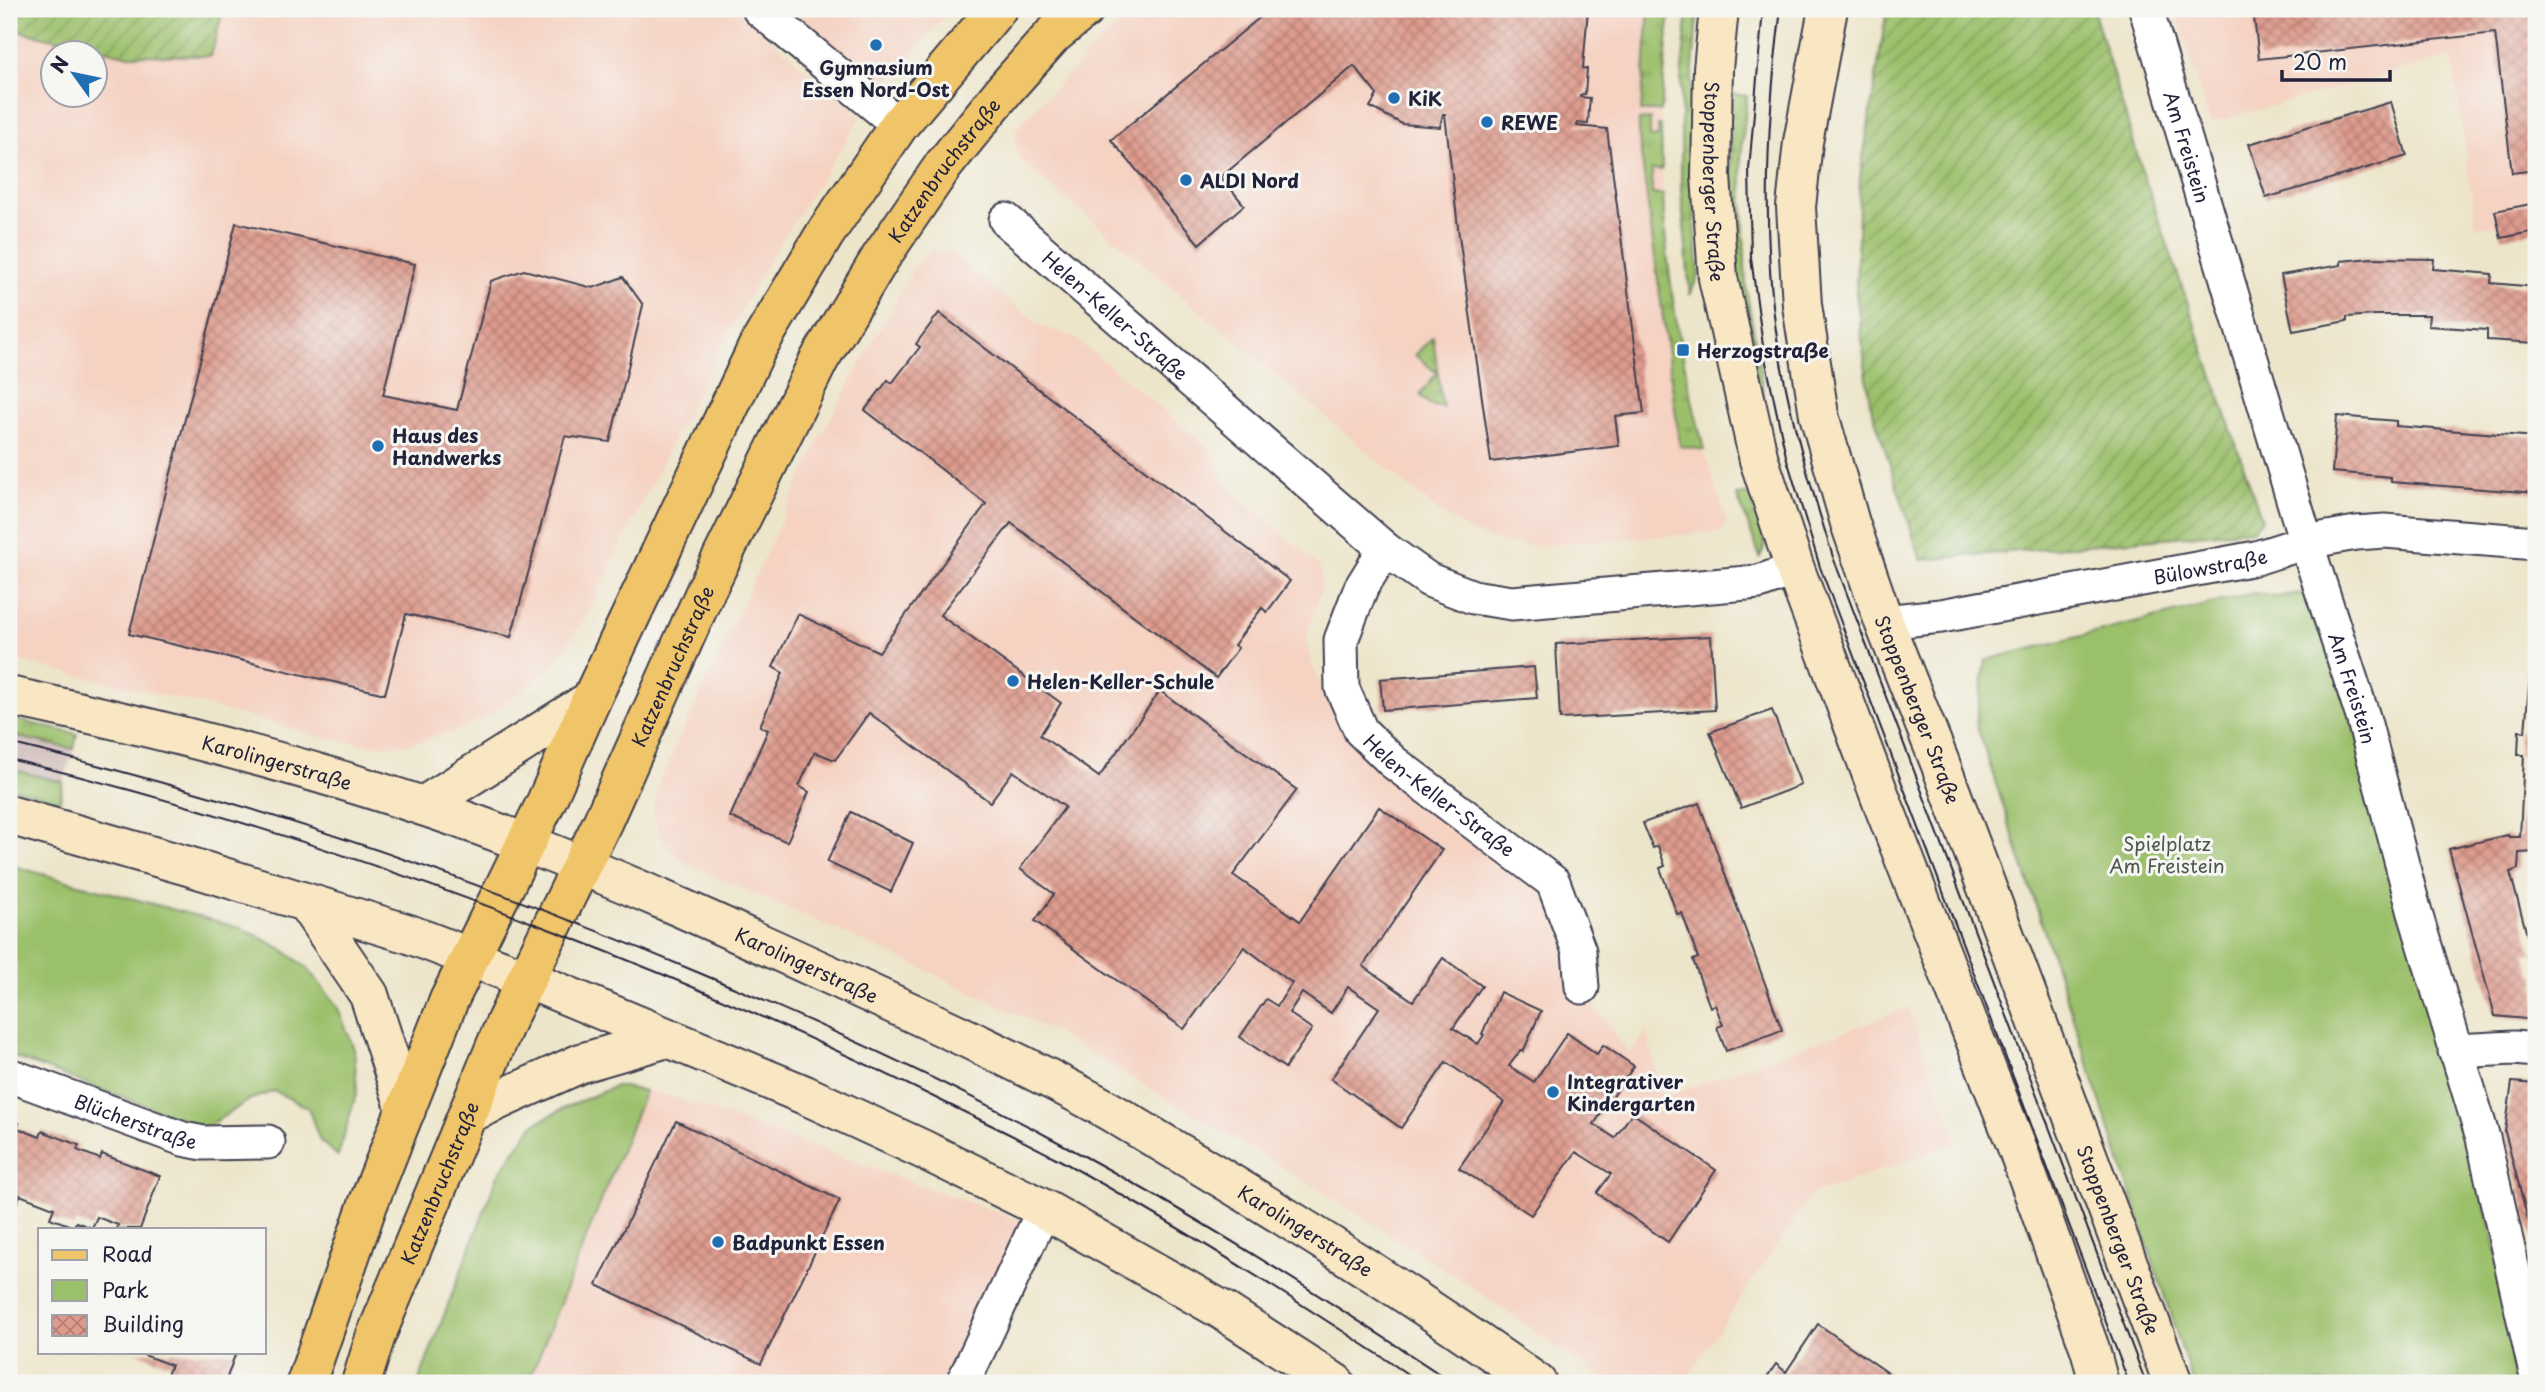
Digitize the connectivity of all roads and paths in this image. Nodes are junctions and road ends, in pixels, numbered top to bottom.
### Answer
1 (759, 9) edge
2 (997, 9) edge
3 (1085, 9) edge
4 (1719, 9) edge
5 (1828, 9) edge
6 (2146, 9) edge
7 (899, 125) junction
8 (1006, 220) dead end
9 (2306, 542) junction
10 (2536, 542) edge
11 (1385, 549) junction
12 (1795, 569) junction
13 (1884, 622) junction
14 (9, 696) edge
15 (591, 700) junction
16 (422, 806) junction
17 (9, 815) edge
18 (526, 843) junction
19 (581, 866) junction
20 (307, 904) junction
21 (469, 957) junction
22 (527, 979) junction
23 (1582, 987) dead end
24 (667, 1038) junction
25 (2536, 1049) edge
26 (2455, 1051) junction
27 (9, 1075) edge
28 (406, 1110) junction
29 (470, 1113) junction
30 (268, 1142) dead end
31 (1044, 1209) junction
32 (2536, 1373) edge
33 (306, 1383) edge
34 (361, 1383) edge
35 (963, 1383) edge
36 (1335, 1383) edge
37 (1537, 1383) edge
38 (2099, 1383) edge
39 (2173, 1383) edge

1 - 7 street
2 - 7 main road
3 - 19 main road, Katzenbruchstraße
4 - 12 main road, Stoppenberger Straße
5 - 13 main road, Stoppenberger Straße
6 - 9 street, Am Freistein
7 - 15 main road
8 - 11 street, Helen-Keller-Straße
9 - 10 street, Bülowstraße
9 - 13 street, Bülowstraße
9 - 26 street, Am Freistein
11 - 12 street, Helen-Keller-Straße
11 - 23 street, Helen-Keller-Straße
12 - 38 main road, Stoppenberger Straße
13 - 39 main road, Stoppenberger Straße
14 - 16 main road, Karolingerstraße
15 - 16 main road
15 - 18 main road
16 - 18 main road, Karolingerstraße
17 - 20 main road
18 - 19 main road, Karolingerstraße
18 - 21 main road
19 - 22 main road, Katzenbruchstraße
19 - 37 main road, Karolingerstraße
20 - 21 main road
20 - 28 main road
21 - 22 main road
21 - 28 main road
22 - 24 main road
22 - 29 main road, Katzenbruchstraße
24 - 29 main road
24 - 31 main road
25 - 26 street
26 - 32 street, Am Freistein
27 - 30 street, Blücherstraße
28 - 33 main road
29 - 34 main road, Katzenbruchstraße
31 - 35 street
31 - 36 main road

